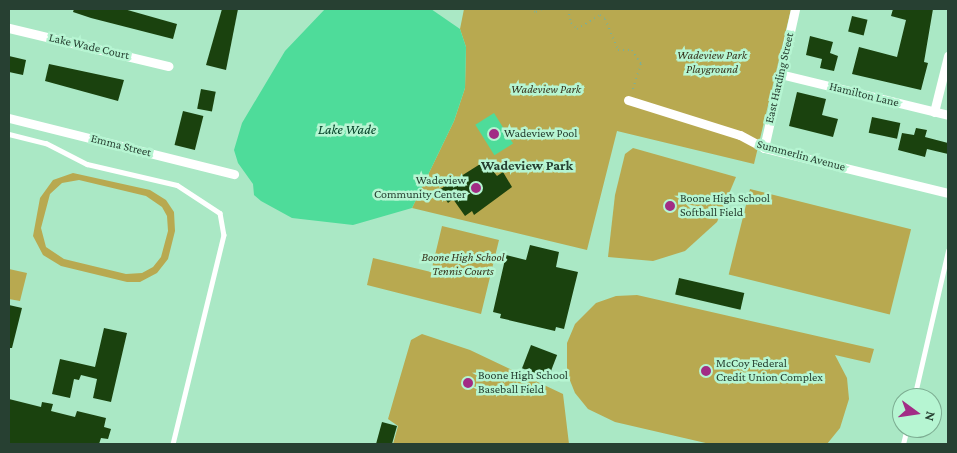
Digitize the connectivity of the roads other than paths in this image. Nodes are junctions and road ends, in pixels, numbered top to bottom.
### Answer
1 (795, 9) edge
2 (9, 28) edge
3 (948, 56) edge
4 (169, 66) dead end
5 (780, 74) junction
6 (628, 100) road end
7 (934, 112) junction
8 (948, 115) edge
9 (9, 118) edge
10 (9, 134) edge
11 (764, 148) junction
12 (234, 174) dead end
13 (948, 193) edge
14 (948, 252) edge
15 (916, 388) edge
16 (173, 444) edge

1 - 5 street, East Harding Street
2 - 4 street, Lake Wade Court
3 - 7 street
5 - 7 street, Hamilton Lane
5 - 11 street, East Harding Street
6 - 11 street, Summerlin Avenue
7 - 8 street, Hamilton Lane
9 - 12 street, Emma Street
10 - 16 lane
11 - 13 street, Summerlin Avenue
14 - 15 lane

